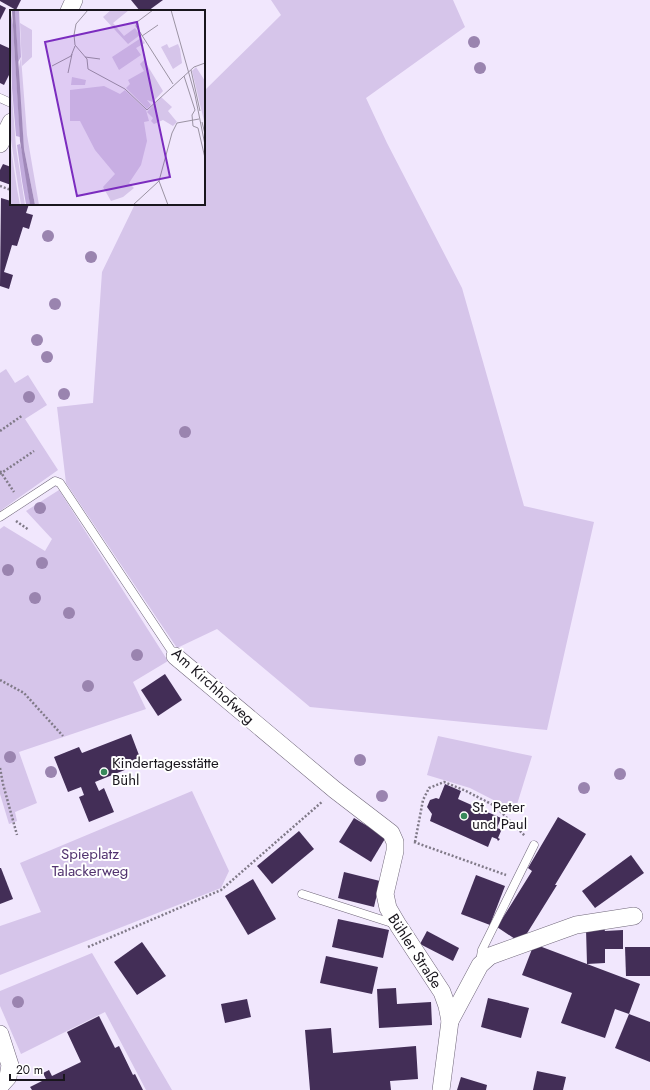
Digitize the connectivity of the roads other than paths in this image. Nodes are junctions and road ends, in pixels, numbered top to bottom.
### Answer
1 (74, 0) edge
2 (69, 10) edge
3 (0, 98) edge
4 (10, 103) edge
5 (10, 124) edge
6 (0, 144) edge
7 (0, 517) edge
8 (175, 656) joint
9 (391, 833) joint
10 (534, 845) road end
11 (302, 894) dead end
12 (634, 916) dead end
13 (398, 925) junction
14 (480, 965) junction
15 (450, 1021) junction
16 (0, 1034) edge
17 (0, 1086) edge
18 (441, 1090) edge

1 - 2 street
3 - 4 lane
5 - 6 street
7 - 8 lane, Am Kirchhofweg
8 - 9 street, Am Kirchhofweg
9 - 13 street, Bühler Straße
10 - 14 lane, Bühler Straße
11 - 13 lane
12 - 14 street, Bühler Straße
13 - 15 street, Bühler Straße
14 - 15 street, Bühler Straße
15 - 18 street, Bühler Straße
16 - 17 street

